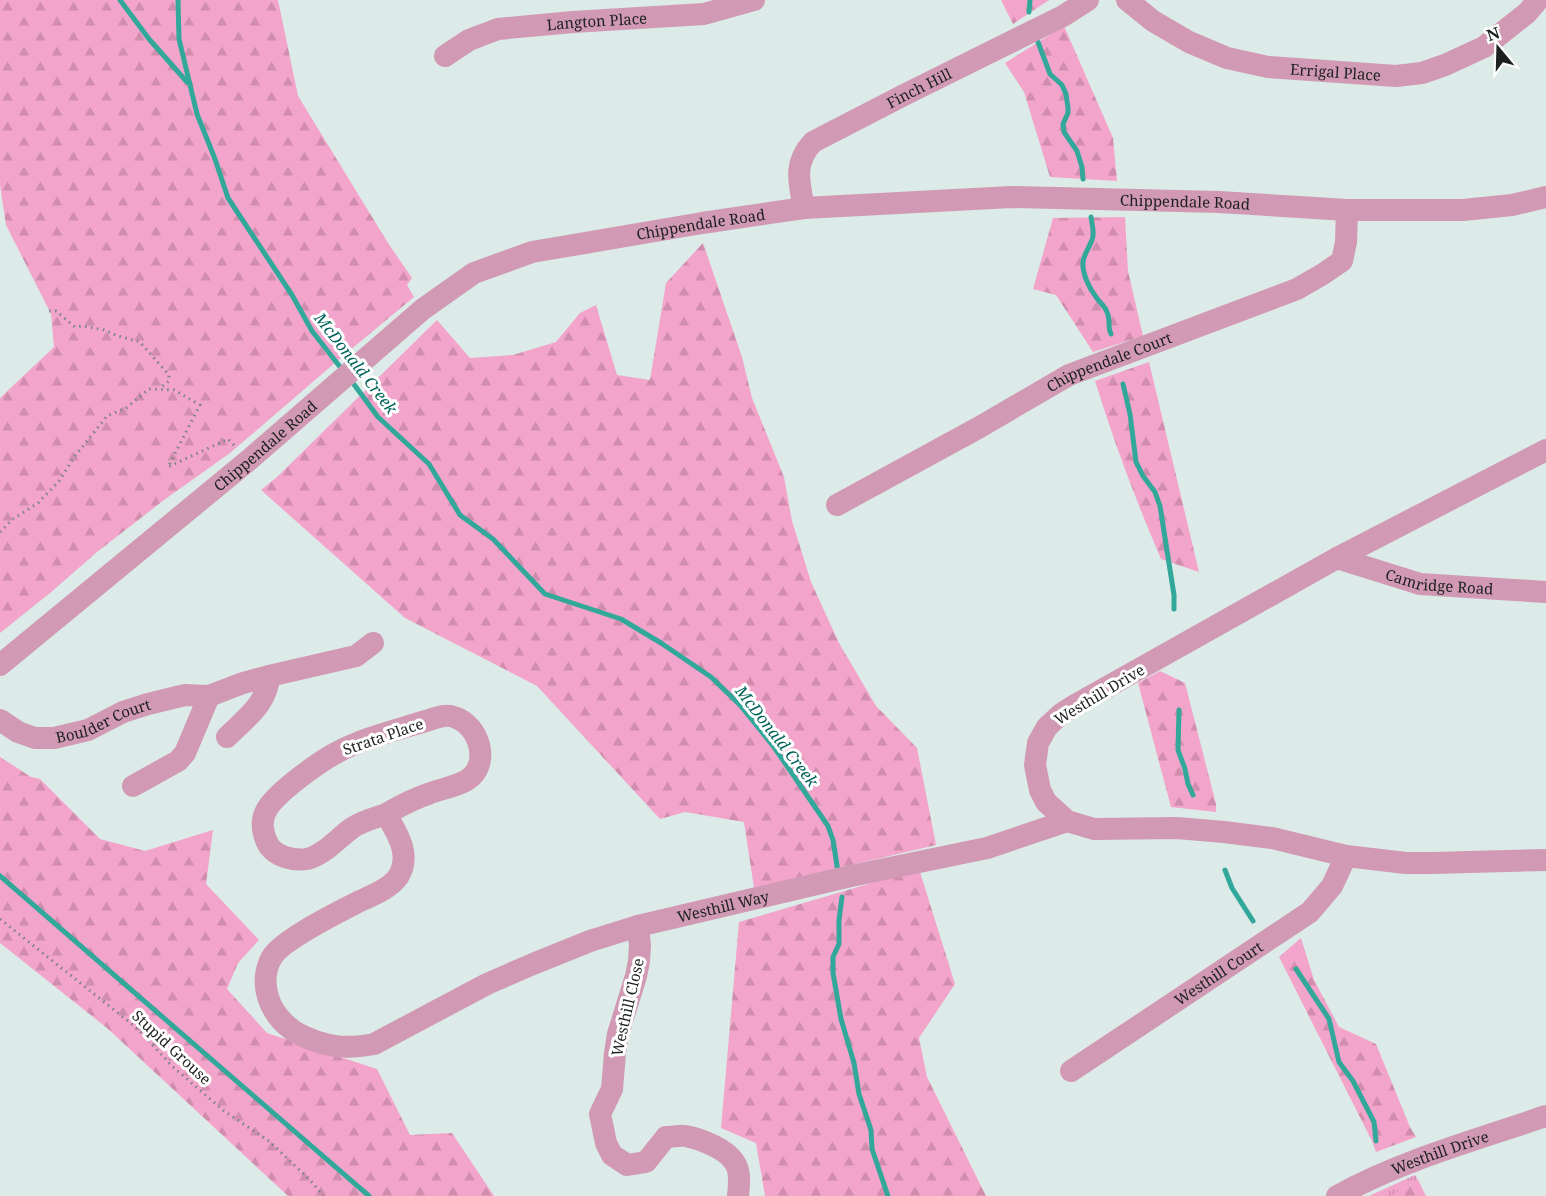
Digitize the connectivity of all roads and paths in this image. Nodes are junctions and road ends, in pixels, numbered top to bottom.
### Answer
1 (754, 0) edge
2 (1088, 0) edge
3 (1127, 0) edge
4 (1538, 0) edge
5 (445, 56) dead end
6 (1546, 197) edge
7 (804, 208) junction
8 (1347, 210) junction
9 (50, 310) dead end
10 (159, 389) junction
11 (1546, 450) edge
12 (249, 460) junction
13 (837, 505) dead end
14 (0, 532) edge
15 (1337, 558) junction
16 (1546, 592) edge
17 (374, 643) dead end
18 (0, 665) edge
19 (269, 676) junction
20 (209, 696) junction
21 (0, 720) edge
22 (227, 737) dead end
23 (133, 786) dead end
24 (386, 814) junction
25 (1067, 822) junction
26 (1346, 856) junction
27 (1546, 860) edge
28 (0, 919) edge
29 (638, 926) junction
30 (1071, 1071) dead end
31 (1546, 1116) edge
32 (323, 1196) edge
33 (738, 1196) edge
34 (1337, 1196) edge

1 - 5 street, Langton Place
2 - 7 street, Finch Hill
3 - 4 street, Errigal Place
6 - 8 street, Chippendale Road
7 - 8 street, Chippendale Road
7 - 12 street, Chippendale Road
8 - 13 street, Chippendale Court
9 - 10 path
10 - 12 path
10 - 14 path
11 - 15 street, Westhill Drive
12 - 18 street, Chippendale Road
15 - 16 street, Camridge Road
15 - 25 street, Westhill Drive
17 - 19 street
19 - 20 street
19 - 22 street
20 - 21 street, Boulder Court
20 - 23 street
24 - 24 street, Strata Place
24 - 29 street, Westhill Way
25 - 26 street
25 - 29 street, Westhill Way
26 - 27 street
26 - 30 street, Westhill Court
28 - 32 path, Stupid Grouse
29 - 33 street, Westhill Close
31 - 34 street, Westhill Drive

